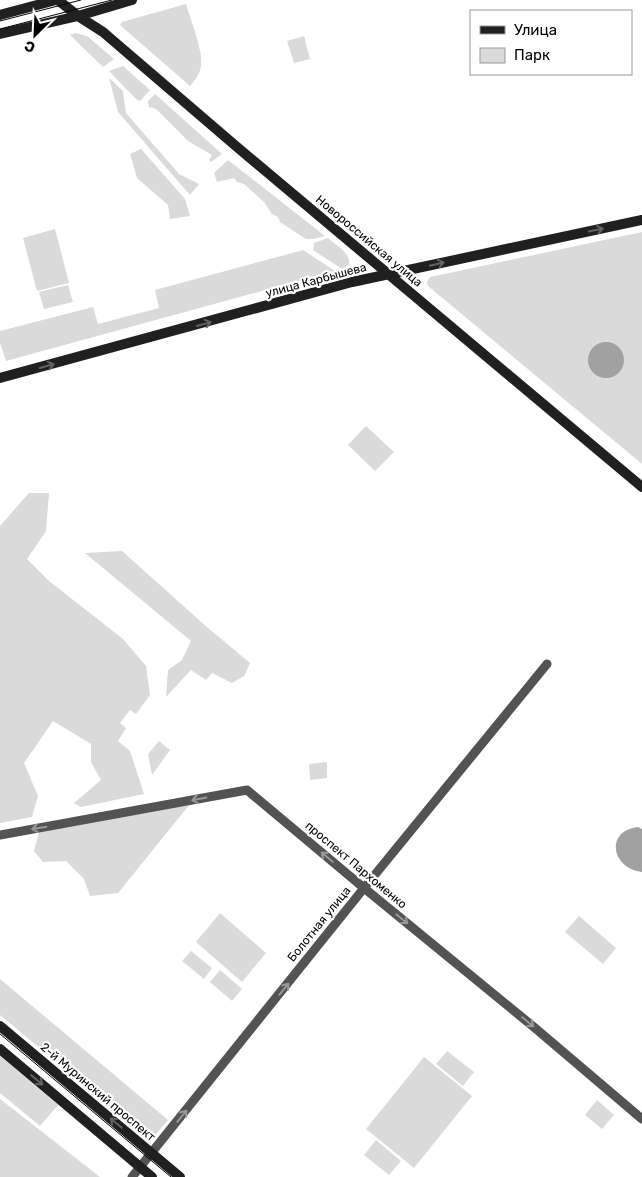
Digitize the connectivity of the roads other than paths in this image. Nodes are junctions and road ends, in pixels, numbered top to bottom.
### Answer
1 (53, 0) edge
2 (132, 0) edge
3 (0, 15) edge
4 (78, 16) junction
5 (0, 34) edge
6 (642, 220) edge
7 (390, 275) junction
8 (0, 378) edge
9 (642, 487) edge
10 (547, 664) dead end
11 (0, 834) edge
12 (364, 888) junction
13 (0, 1026) edge
14 (0, 1049) edge
15 (642, 1119) edge
16 (152, 1154) junction
17 (140, 1167) junction
18 (132, 1177) edge
19 (152, 1177) edge
20 (180, 1177) edge

1 - 3 main road
1 - 4 main road, Новороссийская улица
2 - 4 main road
4 - 5 main road
4 - 7 main road, Новороссийская улица
7 -> 6 main road, улица Карбышева
8 -> 7 main road, улица Карбышева
7 - 9 main road, Новороссийская улица
10 - 12 street, Болотная улица
12 -> 11 street, проспект Пархоменко
12 -> 15 street, проспект Пархоменко
16 -> 12 street, Болотная улица
16 -> 13 main road, 2-й Муринский проспект
14 -> 17 main road
16 - 17 street, Болотная улица
16 - 20 main road, 2-й Муринский проспект
17 - 18 street, Болотная улица
17 - 19 main road

